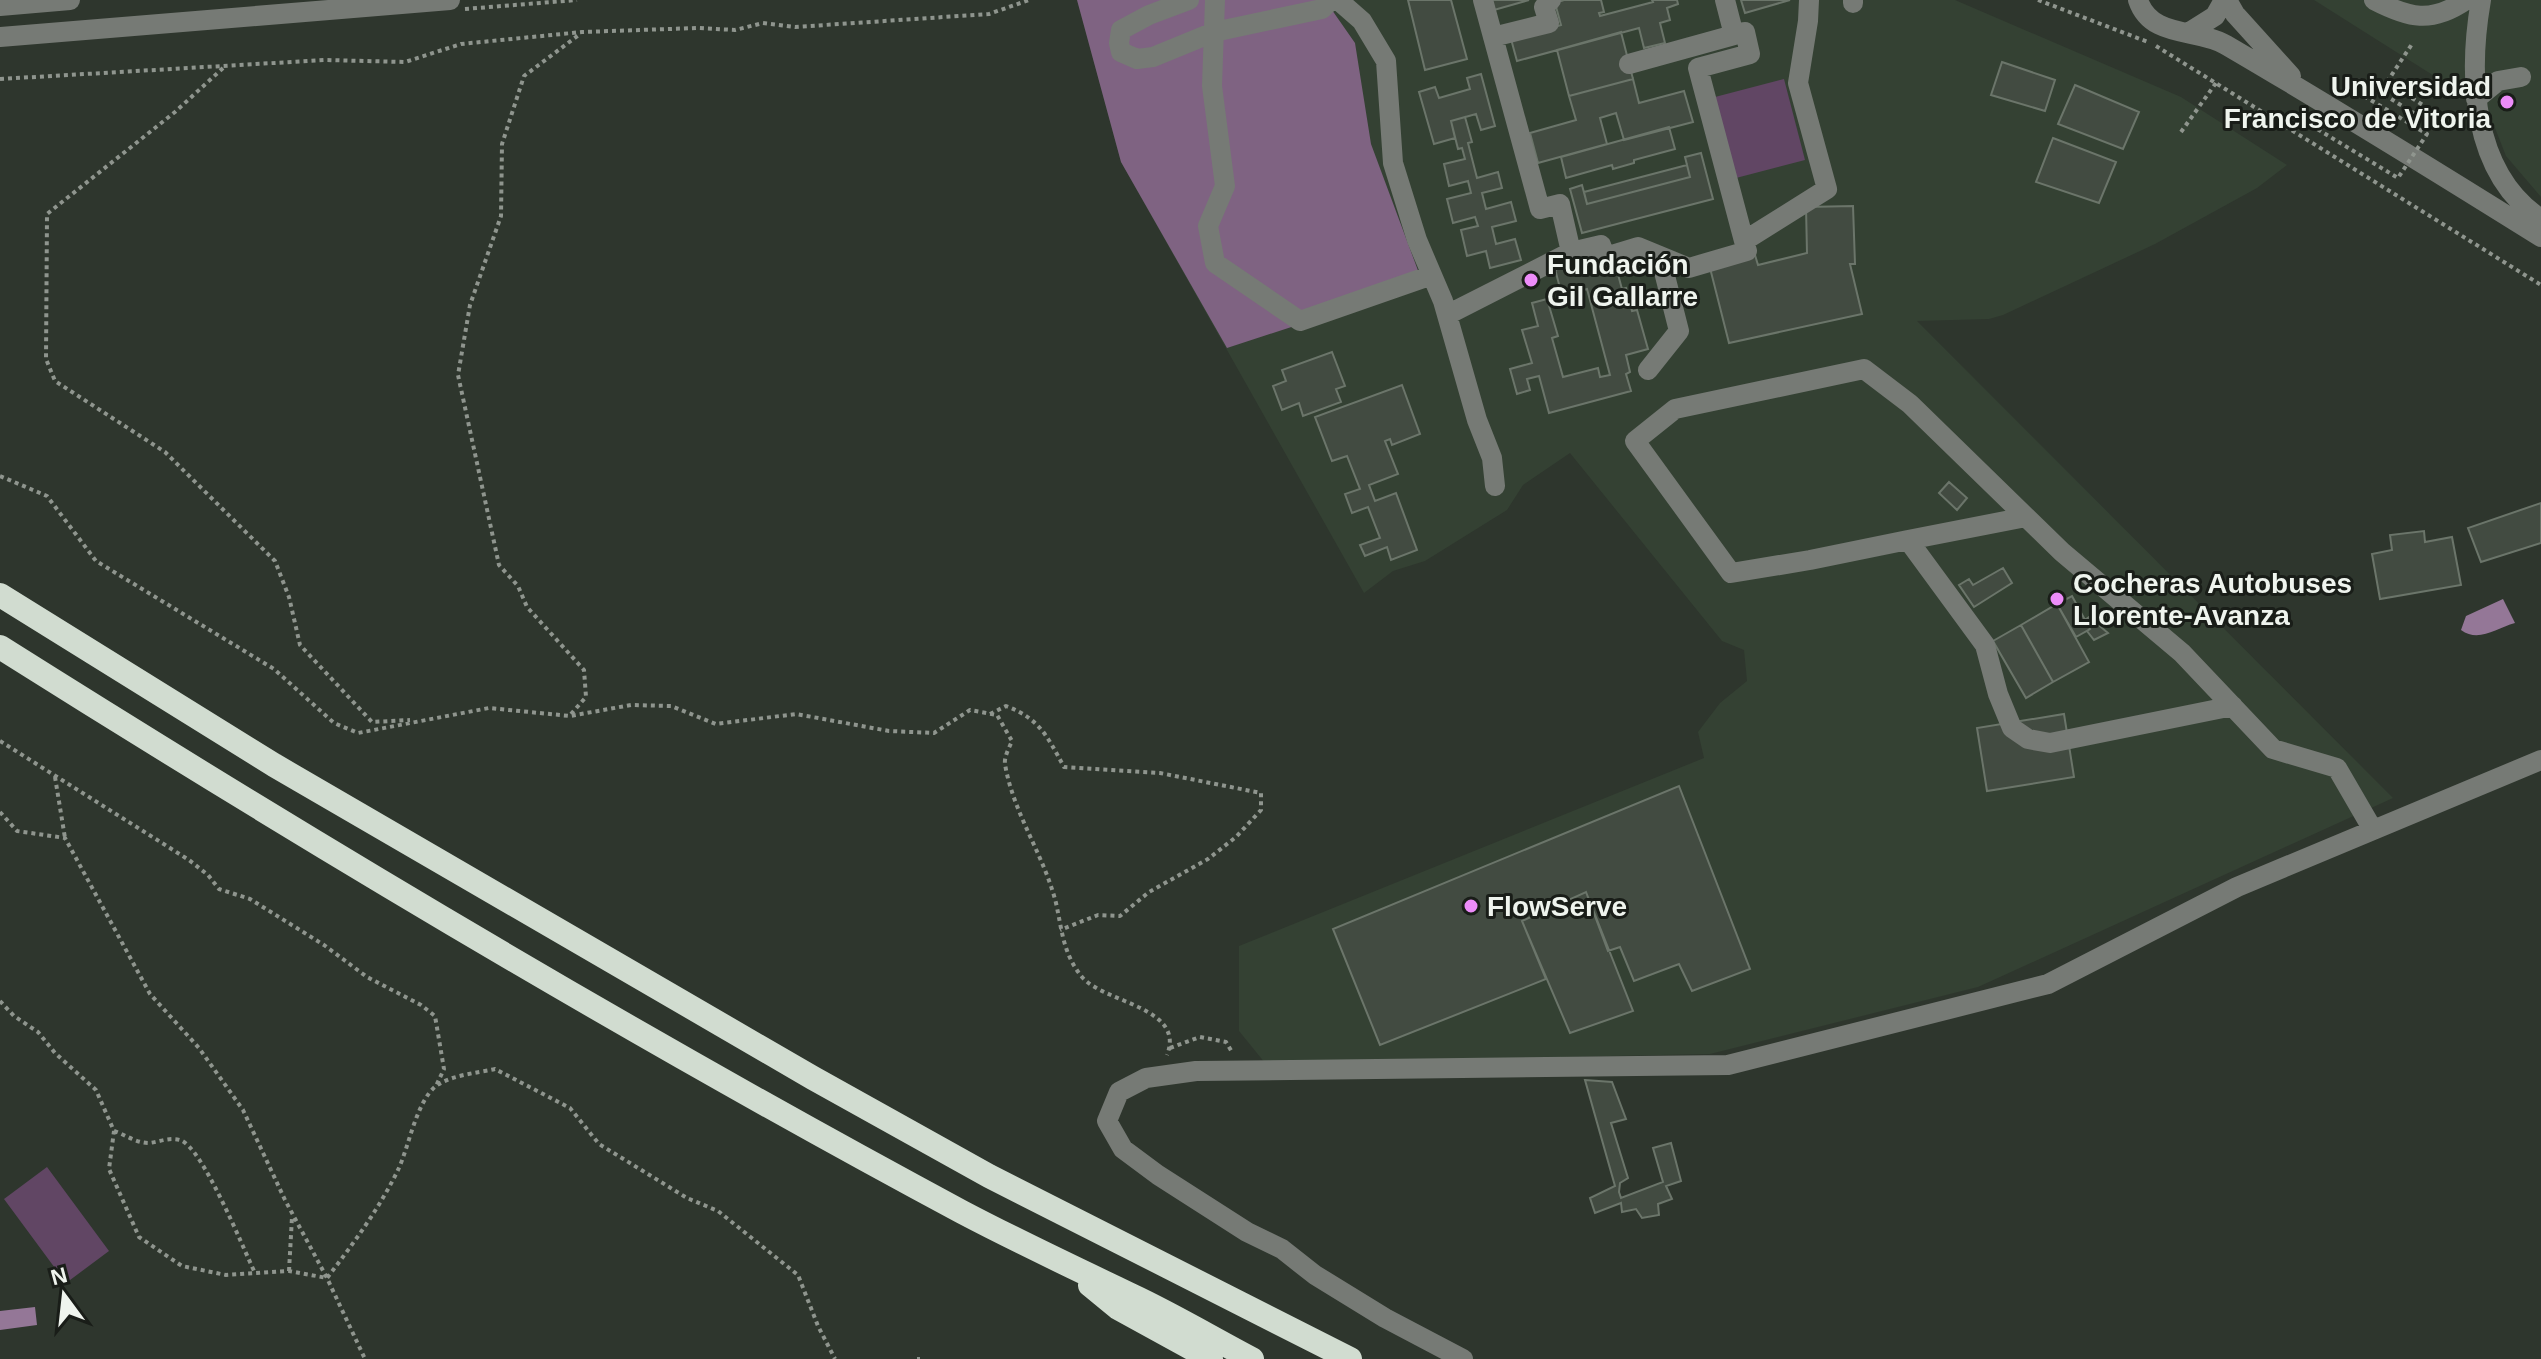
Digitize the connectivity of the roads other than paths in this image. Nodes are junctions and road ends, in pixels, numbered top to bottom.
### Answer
1 (70, 0) edge
2 (450, 0) edge
3 (1189, 0) edge
4 (1215, 0) edge
5 (1331, 0) edge
6 (1338, 0) edge
7 (1483, 0) edge
8 (1551, 0) edge
9 (1725, 0) edge
10 (1809, 0) edge
11 (2138, 0) edge
12 (2226, 0) edge
13 (2374, 0) edge
14 (2466, 0) edge
15 (2481, 0) edge
16 (372, 3) edge
17 (0, 6) edge
18 (1214, 32) junction
19 (2188, 33) junction
20 (1734, 35) junction
21 (0, 37) edge
22 (1493, 37) junction
23 (2477, 40) junction
24 (1691, 42) junction
25 (1629, 64) dead end
26 (1695, 68) junction
27 (2304, 90) junction
28 (2476, 99) junction
29 (2541, 219) edge
30 (2541, 237) edge
31 (1744, 241) junction
32 (1571, 252) junction
33 (1660, 256) junction
34 (1432, 275) junction
35 (1447, 315) junction
36 (1648, 370) dead end
37 (1495, 486) dead end
38 (2026, 517) junction
39 (1908, 540) junction
40 (0, 595) edge
41 (0, 647) edge
42 (2233, 706) junction
43 (2541, 760) edge
44 (2373, 830) junction
45 (1070, 1268) junction
46 (1211, 1359) edge
47 (1252, 1359) edge
48 (1350, 1359) edge
49 (1463, 1359) edge

1 - 17 street
2 - 16 street
3 - 18 street
4 - 18 street
5 - 18 street
6 - 34 street
7 - 22 street
8 - 22 street
9 - 20 street
10 - 31 street
11 - 19 street
12 - 19 street
12 - 27 street
13 - 14 street
15 - 23 street
16 - 21 street
18 - 34 street
19 - 27 street
20 - 24 street
20 - 26 street
22 - 32 street
23 - 28 street
23 - 28 street
24 - 25 street
24 - 26 street
26 - 31 street
27 - 30 street
28 - 29 street
31 - 33 street
32 - 33 street
32 - 35 street
33 - 36 street
34 - 35 street
35 - 37 street
38 - 39 street
38 - 39 street
38 - 42 street
39 - 42 street
40 - 48 highway
41 - 45 highway
42 - 44 street
43 - 44 street
44 - 49 street
45 - 46 highway
45 - 47 highway

